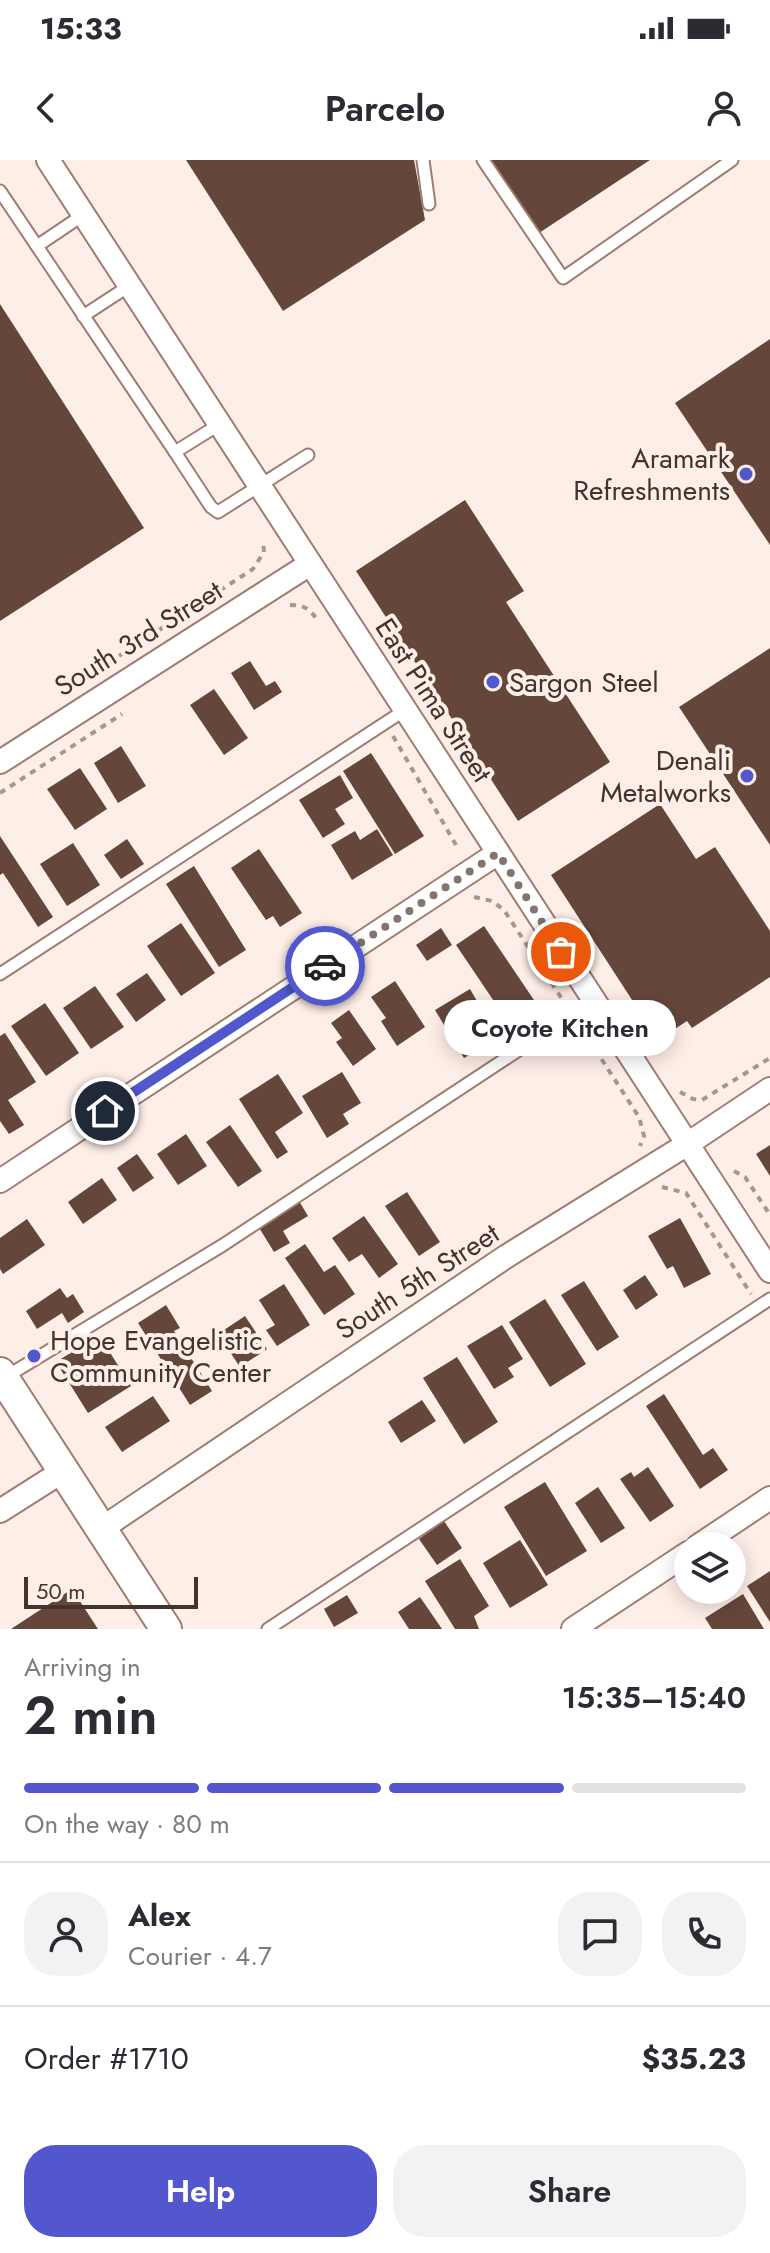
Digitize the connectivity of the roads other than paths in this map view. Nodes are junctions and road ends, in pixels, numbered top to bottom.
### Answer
1 (48, 160) edge
2 (423, 160) edge
3 (483, 160) edge
4 (732, 160) edge
5 (0, 191) edge
6 (429, 204) dead end
7 (83, 215) junction
8 (37, 246) junction
9 (129, 286) junction
10 (83, 316) junction
11 (220, 424) junction
12 (175, 452) junction
13 (308, 455) dead end
14 (260, 486) junction
15 (310, 564) junction
16 (405, 710) junction
17 (0, 762) edge
18 (498, 853) junction
19 (0, 974) edge
20 (593, 1001) junction
21 (770, 1089) edge
22 (686, 1145) junction
23 (0, 1181) edge
24 (770, 1271) edge
25 (770, 1299) edge
26 (1, 1378) edge
27 (63, 1471) junction
28 (770, 1498) edge
29 (0, 1511) edge
30 (101, 1529) junction
31 (719, 1532) edge
32 (674, 1562) edge
33 (166, 1629) edge
34 (268, 1629) edge
35 (573, 1629) edge

1 - 7 street, East Pima Street
2 - 6 lane
3 - 4 lane
5 - 8 lane
7 - 8 lane
7 - 9 street, East Pima Street
8 - 10 lane
9 - 10 lane
9 - 11 street, East Pima Street
10 - 12 lane
11 - 12 lane
11 - 14 street, East Pima Street
12 - 14 lane
13 - 14 lane
14 - 15 street, East Pima Street
15 - 16 street, East Pima Street
15 - 17 street, South 3rd Street
16 - 18 street, East Pima Street
16 - 19 lane
18 - 20 street, East Pima Street
18 - 23 street
20 - 22 street, East Pima Street
20 - 26 lane
21 - 22 street, South 5th Street
22 - 24 street, East Pima Street
22 - 30 street, South 5th Street
25 - 34 lane
26 - 27 street
27 - 29 street
27 - 30 street
28 - 31 street
30 - 33 street
32 - 35 street

